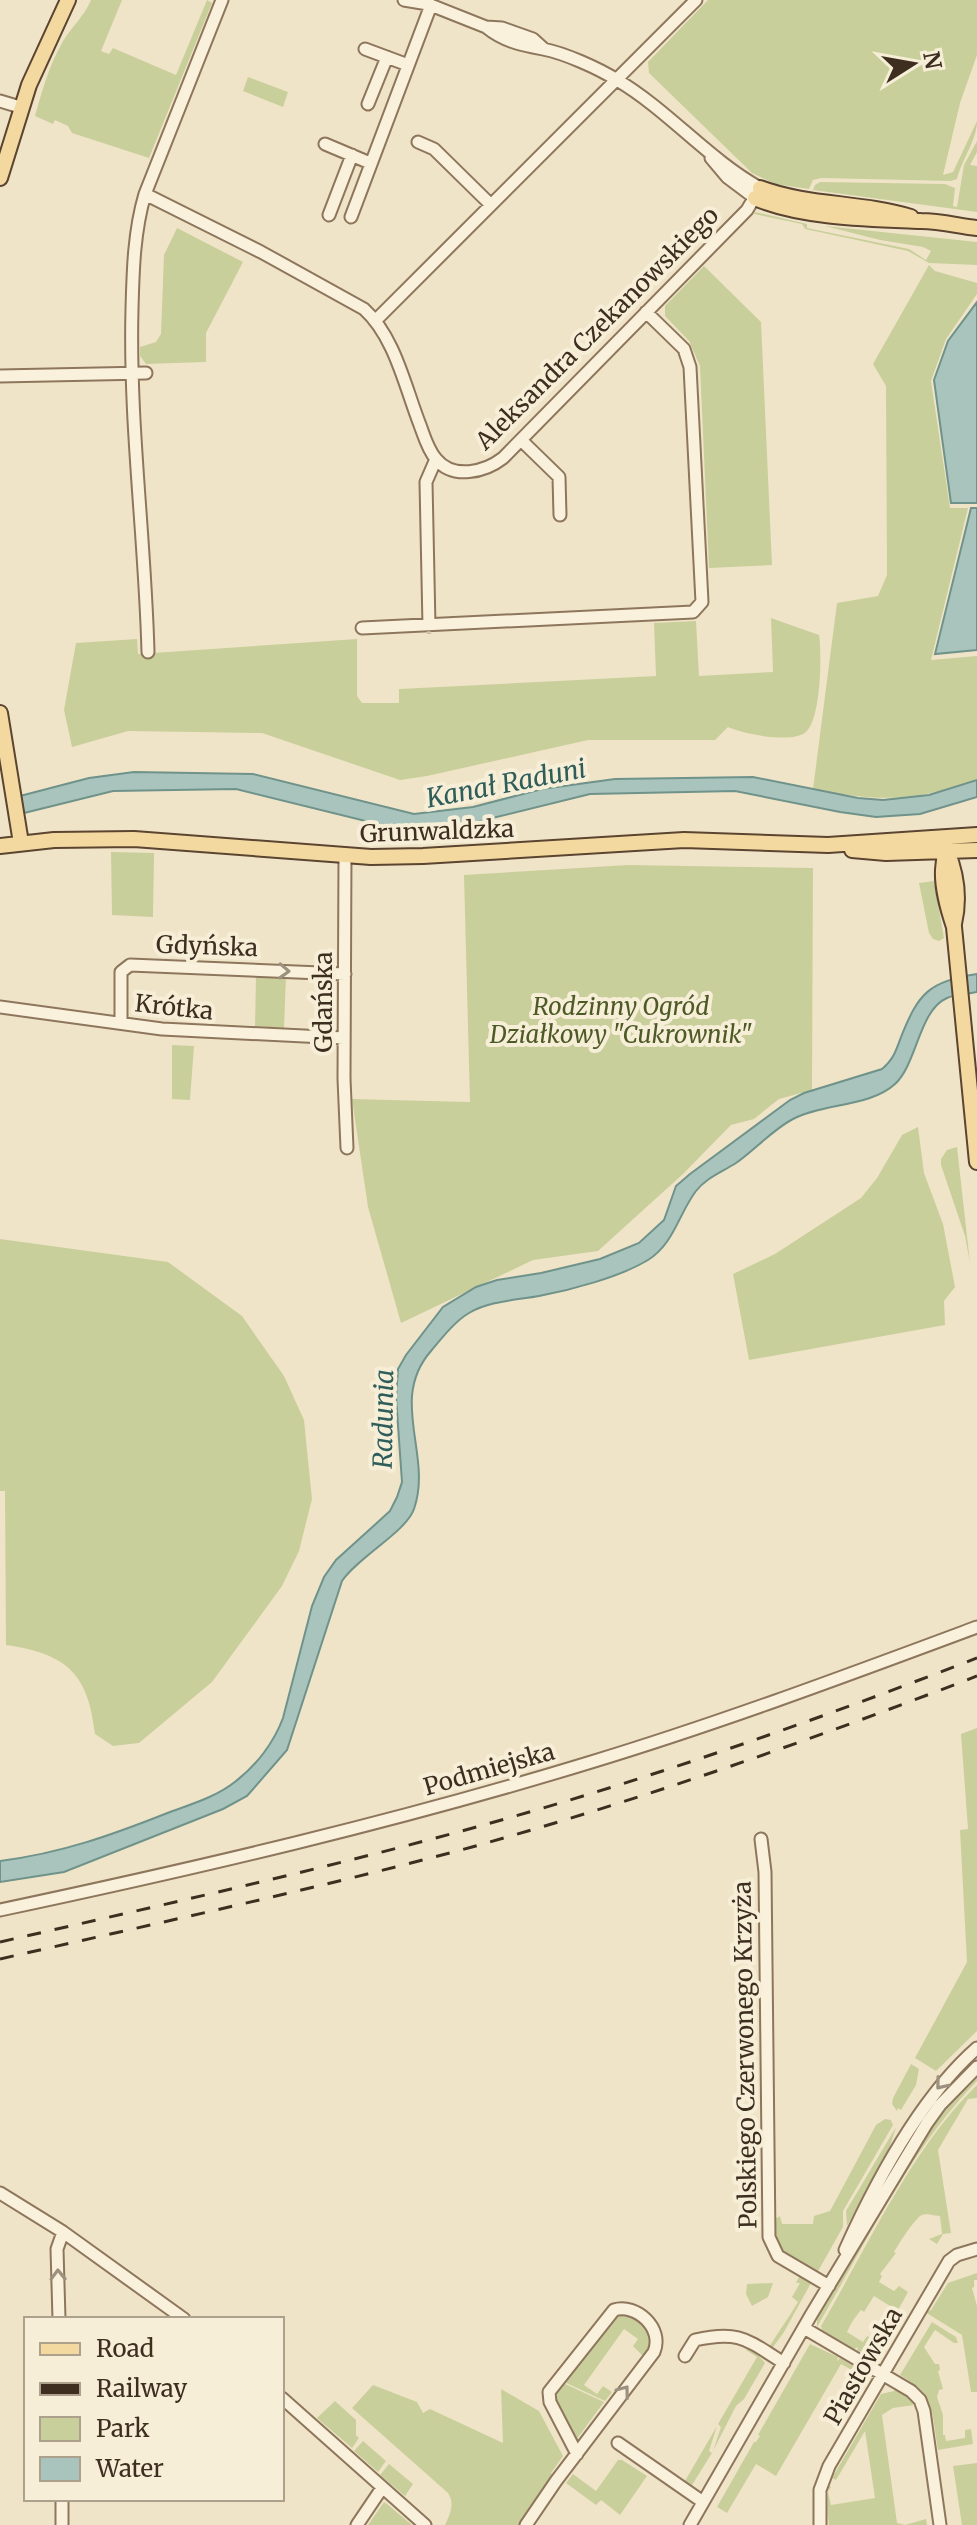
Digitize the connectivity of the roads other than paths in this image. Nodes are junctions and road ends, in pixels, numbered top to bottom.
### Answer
1 (68, 0) edge
2 (222, 0) edge
3 (404, 0) edge
4 (696, 0) edge
5 (428, 3) edge
6 (365, 49) dead end
7 (387, 57) junction
8 (408, 65) junction
9 (616, 79) junction
10 (0, 101) edge
11 (368, 104) dead end
12 (20, 107) junction
13 (418, 142) dead end
14 (325, 144) dead end
15 (352, 155) junction
16 (370, 163) junction
17 (0, 178) edge
18 (757, 193) junction
19 (145, 194) junction
20 (491, 205) junction
21 (329, 215) dead end
22 (351, 217) dead end
23 (977, 228) edge
24 (646, 312) junction
25 (376, 320) junction
26 (146, 373) dead end
27 (130, 374) junction
28 (0, 376) edge
29 (521, 440) junction
30 (436, 459) junction
31 (560, 515) dead end
32 (429, 626) junction
33 (362, 628) dead end
34 (148, 652) dead end
35 (0, 713) edge
36 (5, 780) edge
37 (977, 835) edge
38 (21, 843) junction
39 (946, 844) junction
40 (0, 846) edge
41 (974, 850) edge
42 (345, 856) junction
43 (955, 870) junction
44 (954, 927) junction
45 (345, 974) junction
46 (0, 1007) edge
47 (121, 1023) junction
48 (344, 1038) junction
49 (973, 1087) edge
50 (347, 1148) dead end
51 (977, 1162) edge
52 (977, 1627) edge
53 (761, 1839) dead end
54 (0, 1910) edge
55 (977, 2048) edge
56 (977, 2067) edge
57 (0, 2193) edge
58 (63, 2232) junction
59 (977, 2249) edge
60 (831, 2282) junction
61 (59, 2317) edge
62 (181, 2317) edge
63 (804, 2328) junction
64 (685, 2356) dead end
65 (784, 2363) junction
66 (883, 2375) junction
67 (284, 2400) edge
68 (618, 2443) dead end
69 (577, 2454) junction
70 (382, 2488) junction
71 (62, 2501) edge
72 (703, 2502) junction
73 (62, 2525) edge
74 (357, 2525) edge
75 (425, 2525) edge
76 (526, 2525) edge
77 (690, 2525) edge
78 (820, 2525) edge
79 (940, 2525) edge

1 - 12 main road
2 - 19 street
3 - 5 street
4 - 9 street
5 - 8 street
5 - 9 street
6 - 7 street
7 - 8 street
7 - 11 street
8 - 16 street
9 - 18 street
9 - 20 street
10 - 12 street
12 - 17 main road
13 - 20 street
14 - 15 street
15 - 16 street
15 - 21 street
16 - 22 street
18 - 23 main road
18 - 24 street, Aleksandra Czekanowskiego
19 - 25 street
19 - 27 street
20 - 25 street
24 - 29 street, Aleksandra Czekanowskiego
24 - 32 street
25 - 30 street
26 - 27 street
27 - 28 street
27 - 34 street
29 - 30 street, Aleksandra Czekanowskiego
29 - 31 street
30 - 32 street
32 - 33 street
35 - 36 main road
36 - 38 main road
37 - 39 main road, Grunwaldzka
38 - 40 main road, Grunwaldzka
38 - 42 main road, Grunwaldzka
39 - 41 main road, Grunwaldzka
39 - 42 main road, Grunwaldzka
39 - 43 main road
39 - 44 main road
41 - 43 main road
42 - 45 street, Gdańska
43 - 44 main road
44 - 49 main road
47 -> 45 street, Gdyńska
45 - 48 street, Gdańska
46 - 47 street, Krótka
47 - 48 street, Krótka
48 - 50 street, Gdańska
49 - 51 main road
52 - 54 street, Podmiejska
53 - 60 street, Polskiego Czerwonego Krzyża
55 -> 60 street
56 - 60 street
57 - 58 street
61 -> 58 street
58 - 62 street
59 - 66 street, Piastowska
60 - 63 street
63 - 65 street
63 - 66 street
64 - 65 street
65 - 72 street
66 - 78 street, Piastowska
66 - 79 street
67 - 70 street
68 - 72 street
69 -> 69 street
69 - 76 street
70 - 74 street
70 - 75 street
71 - 73 street
72 - 77 street

